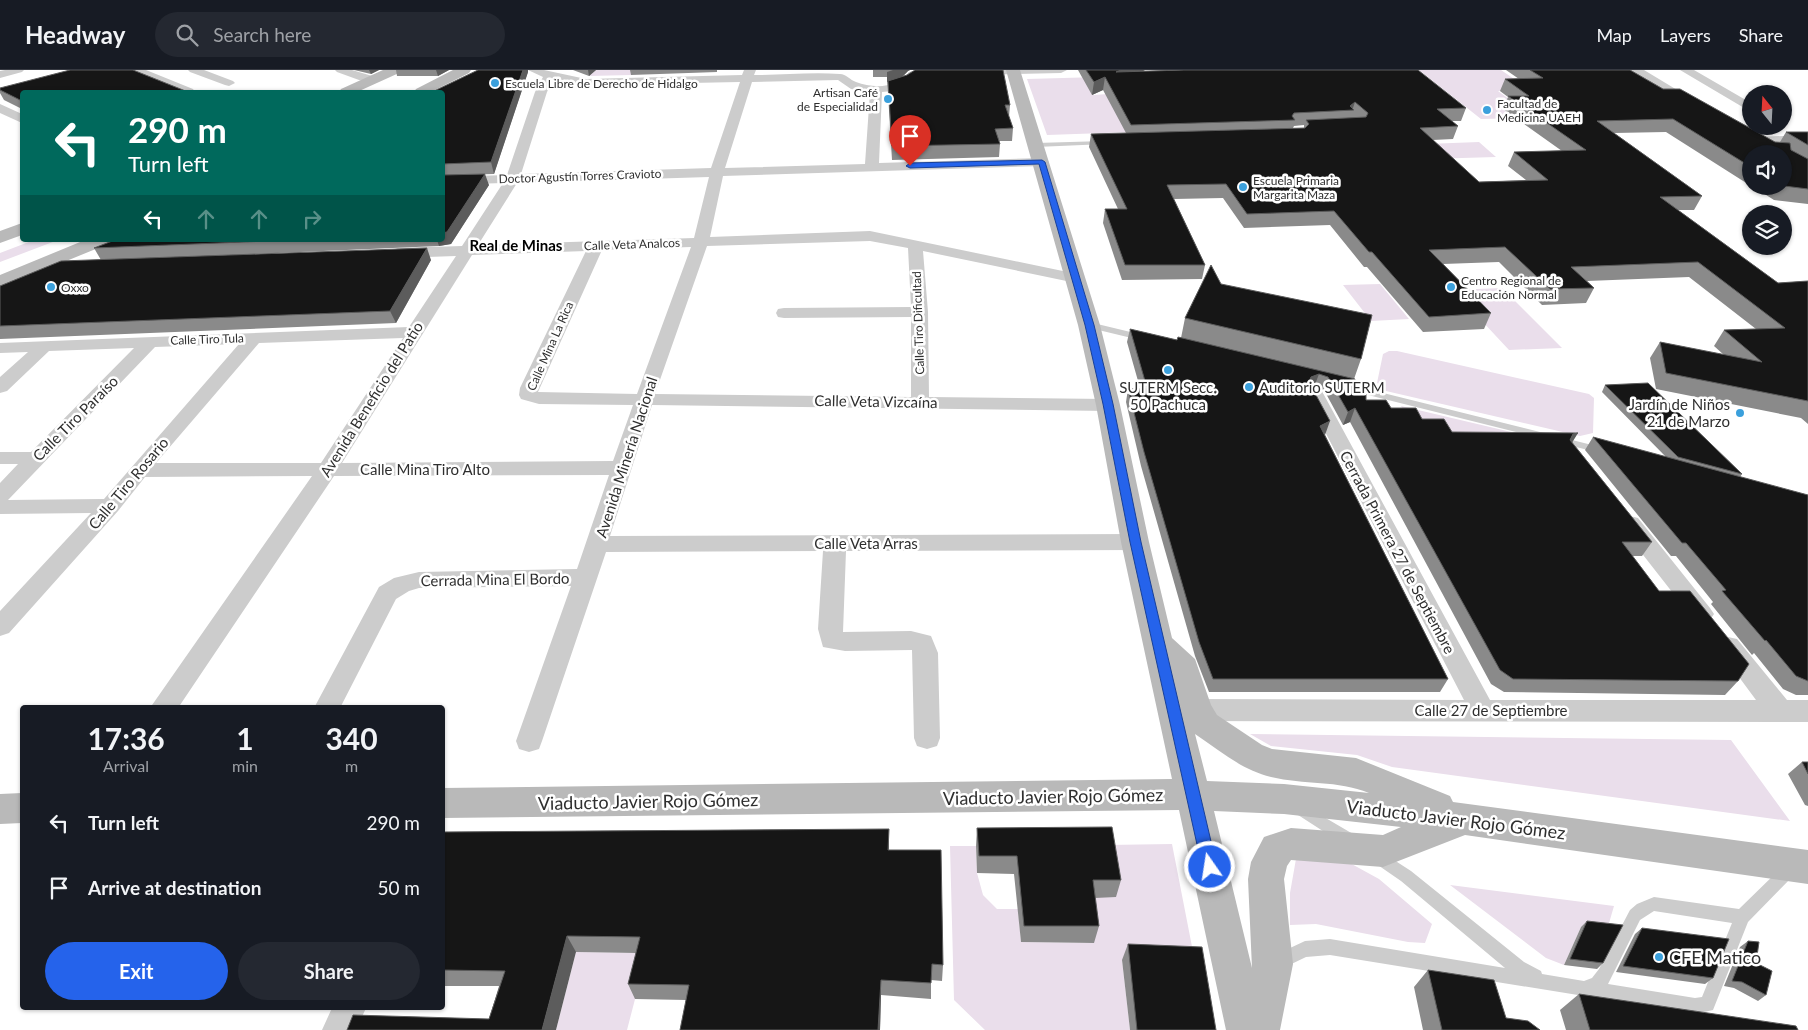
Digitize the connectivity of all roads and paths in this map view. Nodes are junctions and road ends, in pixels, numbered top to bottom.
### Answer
1 (18, 70) edge
2 (136, 70) edge
3 (194, 70) edge
4 (341, 70) edge
5 (464, 70) edge
6 (478, 70) edge
7 (1061, 70) edge
8 (1636, 70) edge
9 (1686, 70) edge
10 (1013, 71) edge
11 (400, 72) edge
12 (915, 72) edge
13 (958, 72) edge
14 (541, 73) edge
15 (843, 74) edge
16 (0, 75) edge
17 (748, 75) edge
18 (375, 80) junction
19 (876, 89) junction
20 (182, 90) edge
21 (195, 90) edge
22 (351, 90) edge
23 (370, 90) edge
24 (426, 90) edge
25 (443, 90) edge
26 (1742, 103) edge
27 (0, 108) edge
28 (1709, 113) edge
29 (20, 118) edge
30 (1792, 131) edge
31 (1741, 132) edge
32 (1806, 139) edge
33 (1756, 141) junction
34 (1108, 143) edge
35 (1763, 145) edge
36 (1039, 154) junction
37 (872, 166) junction
38 (717, 171) junction
39 (513, 178) junction
40 (445, 181) edge
41 (20, 230) edge
42 (0, 237) edge
43 (97, 242) edge
44 (701, 242) junction
45 (915, 245) junction
46 (596, 246) junction
47 (468, 250) junction
48 (380, 254) edge
49 (74, 266) edge
50 (35, 268) junction
51 (1076, 278) junction
52 (0, 282) edge
53 (920, 312) junction
54 (784, 313) dead end
55 (1089, 325) junction
56 (414, 332) junction
57 (254, 338) junction
58 (151, 341) junction
59 (1157, 342) edge
60 (45, 346) junction
61 (0, 348) edge
62 (1341, 386) edge
63 (0, 387) edge
64 (1315, 395) edge
65 (644, 399) junction
66 (920, 401) junction
67 (1108, 404) junction
68 (1610, 452) edge
69 (0, 458) edge
70 (34, 458) junction
71 (620, 468) junction
72 (139, 470) junction
73 (327, 470) junction
74 (0, 495) edge
75 (110, 506) junction
76 (1618, 507) edge
77 (0, 508) edge
78 (1135, 542) junction
79 (835, 543) junction
80 (597, 544) junction
81 (586, 577) junction
82 (0, 627) edge
83 (165, 705) edge
84 (329, 705) edge
85 (1185, 710) junction
86 (1482, 710) junction
87 (1778, 710) junction
88 (1808, 711) edge
89 (926, 738) dead end
90 (529, 741) dead end
91 (1193, 795) junction
92 (1284, 799) junction
93 (445, 803) edge
94 (20, 808) edge
95 (0, 809) edge
96 (1464, 819) junction
97 (1366, 850) junction
98 (1801, 866) edge
99 (1742, 917) junction
100 (1273, 964) junction
101 (1543, 981) junction
102 (1584, 989) junction
103 (347, 1010) edge
104 (339, 1030) edge
105 (1247, 1030) edge
106 (1260, 1030) edge

1 - 16 street
2 - 20 street
3 - 21 street
4 - 18 street
5 - 24 main road
6 - 25 main road
7 - 10 street
8 - 28 street
9 - 26 street
10 - 13 street
10 - 36 main road
11 - 18 main road
11 - 23 main road
12 - 19 street
14 - 17 street
14 - 39 street, Avenida Beneficio del Patio
15 - 17 street
15 - 19 street
17 - 38 street, Avenida Minería Nacional
18 - 22 main road
19 - 37 street
27 - 29 street
30 - 32 street
31 - 33 street
32 - 33 street
33 - 35 street
34 - 36 lane
36 - 37 street, Doctor Agustín Torres Cravioto
36 - 51 main road
37 - 38 street, Doctor Agustín Torres Cravioto
38 - 39 street, Doctor Agustín Torres Cravioto
38 - 44 street, Avenida Minería Nacional
39 - 40 street, Doctor Agustín Torres Cravioto
39 - 47 street, Avenida Beneficio del Patio
41 - 42 main road
43 - 50 main road
44 - 45 street, Calle Veta Analcos
44 - 46 street, Calle Veta Analcos
44 - 65 street, Avenida Minería Nacional
45 - 51 street, Calle Veta Analcos
45 - 53 street, Calle Tiro Dificultad
46 - 47 street, Calle Veta Analcos
46 - 65 street, Calle Mina La Rica
47 - 48 street, Calle Veta Analcos
47 - 56 street, Avenida Beneficio del Patio
49 - 50 street
50 - 52 main road
51 - 55 main road
53 - 54 street
53 - 66 street, Calle Tiro Dificultad
55 - 59 lane
55 - 67 main road
56 - 57 street, Calle Tiro Tula
56 - 73 street, Avenida Beneficio del Patio
57 - 58 street, Calle Tiro Tula
57 - 72 street, Calle Tiro Rosario
58 - 60 street, Calle Tiro Tula
58 - 70 street, Calle Tiro Paraíso
60 - 61 street, Calle Tiro Tula
60 - 63 street
62 - 68 lane
64 - 86 street, Cerrada Primera 27 de Septiembre
65 - 66 street, Calle Veta Vizcaína
65 - 71 street, Avenida Minería Nacional
66 - 67 street, Calle Veta Vizcaína
67 - 78 main road
69 - 70 street
70 - 74 street, Calle Tiro Paraíso
71 - 73 street, Calle Mina Tiro Alto
71 - 80 street, Avenida Minería Nacional
72 - 73 street, Calle Mina Tiro Alto
72 - 75 street, Calle Tiro Rosario
73 - 83 street, Avenida Beneficio del Patio
75 - 77 street
75 - 82 street, Calle Tiro Rosario
76 - 87 street
78 - 79 street, Calle Veta Arras
78 - 85 main road
79 - 80 street, Calle Veta Arras
79 - 89 street
80 - 81 street, Avenida Minería Nacional
81 - 84 street, Cerrada Mina El Bordo
81 - 90 street, Avenida Minería Nacional
85 - 86 street, Calle 27 de Septiembre
85 - 91 main road
85 - 96 main road
86 - 87 street, Calle 27 de Septiembre
87 - 88 street, Calle 27 de Septiembre
91 - 92 main road, Viaducto Javier Rojo Gómez
91 - 93 main road, Viaducto Javier Rojo Gómez
91 - 105 main road
92 - 96 main road, Viaducto Javier Rojo Gómez
92 - 97 lane
94 - 95 main road
96 - 97 main road
96 - 98 main road, Viaducto Javier Rojo Gómez
97 - 100 main road
97 - 101 lane
98 - 99 lane
99 - 102 lane
99 - 102 lane
100 - 101 lane
100 - 106 main road
101 - 102 lane
103 - 104 street

